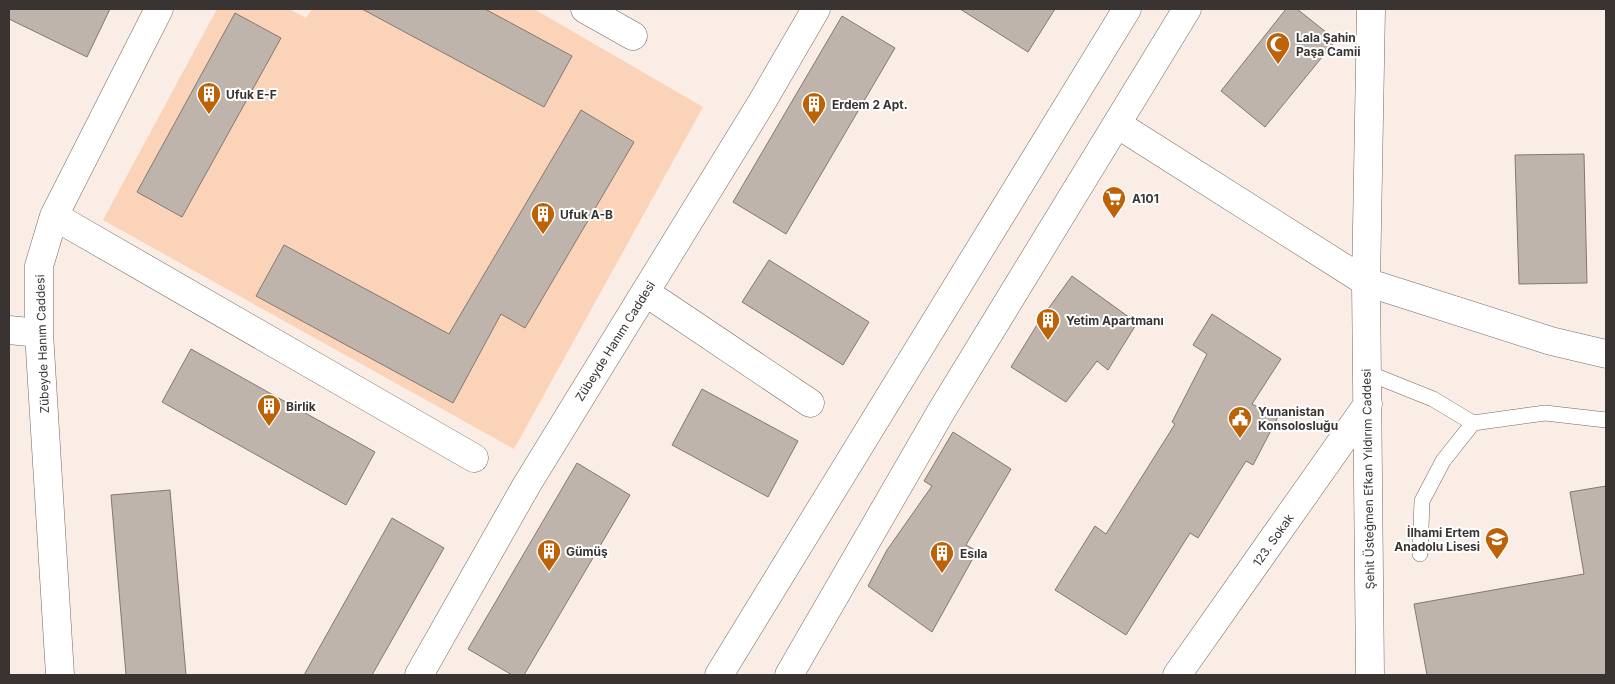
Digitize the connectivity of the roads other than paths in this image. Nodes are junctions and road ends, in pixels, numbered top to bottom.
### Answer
1 (159, 9) edge
2 (585, 9) edge
3 (816, 9) edge
4 (1126, 9) edge
5 (1187, 9) edge
6 (1371, 9) edge
7 (633, 36) dead end
8 (1117, 124) junction
9 (54, 216) junction
10 (1366, 282) junction
11 (645, 292) junction
12 (9, 330) edge
13 (39, 333) junction
14 (1606, 354) edge
15 (1368, 373) junction
16 (810, 403) dead end
17 (1368, 404) junction
18 (1606, 420) edge
19 (1473, 423) junction
20 (474, 458) dead end
21 (1420, 554) dead end
22 (60, 675) edge
23 (419, 675) edge
24 (720, 675) edge
25 (789, 675) edge
26 (1177, 675) edge
27 (1370, 675) edge

1 - 9 street, Zübeyde Hanım Caddesi
2 - 7 street
3 - 11 street, Zübeyde Hanım Caddesi
4 - 24 street
5 - 8 street
6 - 10 street, Şehit Üsteğmen Efkan Yıldırım Caddesi
8 - 10 street
8 - 25 street
9 - 13 street, Zübeyde Hanım Caddesi
9 - 20 street
10 - 14 street
10 - 15 street, Şehit Üsteğmen Efkan Yıldırım Caddesi
11 - 16 street
11 - 23 street, Zübeyde Hanım Caddesi
12 - 13 street
13 - 22 street, Zübeyde Hanım Caddesi
15 - 17 street, Şehit Üsteğmen Efkan Yıldırım Caddesi
15 - 19 lane
17 - 26 street, 123. Sokak
17 - 27 street, Şehit Üsteğmen Efkan Yıldırım Caddesi
18 - 19 lane
19 - 21 lane

